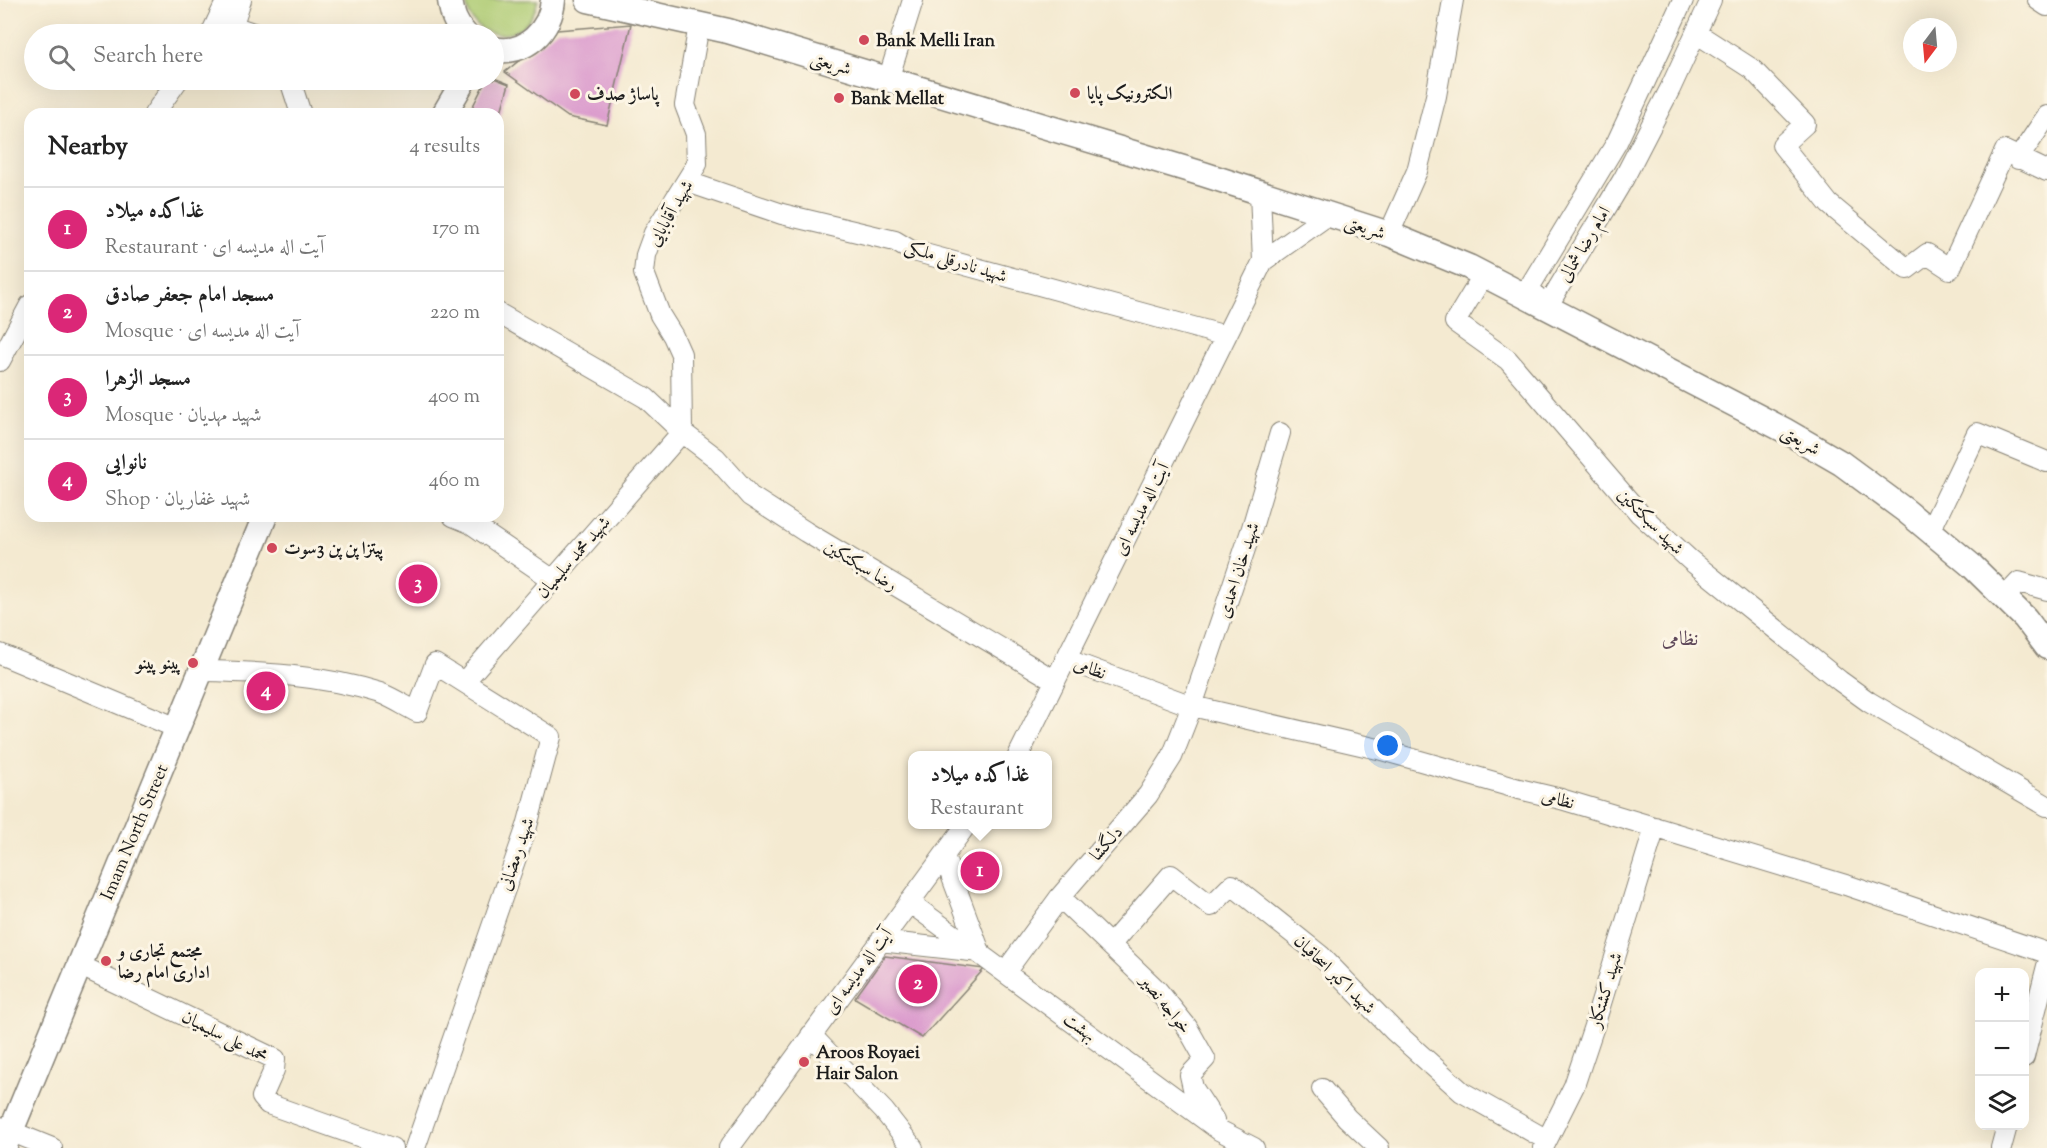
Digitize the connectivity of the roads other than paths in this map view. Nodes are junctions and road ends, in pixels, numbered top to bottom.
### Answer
1 (227, 0) edge
2 (241, 0) edge
3 (450, 0) edge
4 (553, 0) edge
5 (588, 0) edge
6 (913, 0) edge
7 (1453, 0) edge
8 (1683, 0) edge
9 (1711, 0) edge
10 (2038, 0) edge
11 (2047, 6) edge
12 (216, 24) edge
13 (238, 24) edge
14 (457, 24) edge
15 (699, 25) junction
16 (1696, 33) junction
17 (504, 49) edge
18 (888, 80) junction
19 (171, 90) edge
20 (293, 90) edge
21 (458, 90) edge
22 (158, 108) edge
23 (299, 108) edge
24 (448, 108) edge
25 (2047, 116) edge
26 (2018, 159) junction
27 (2047, 171) edge
28 (688, 182) junction
29 (1260, 193) junction
30 (1328, 215) junction
31 (1389, 234) junction
32 (1263, 261) junction
33 (1484, 274) junction
34 (1538, 302) junction
35 (504, 316) edge
36 (23, 331) edge
37 (1226, 336) junction
38 (0, 362) edge
39 (682, 432) junction
40 (1280, 433) dead end
41 (2047, 462) edge
42 (263, 522) edge
43 (468, 522) edge
44 (1930, 531) junction
45 (552, 579) junction
46 (2047, 590) edge
47 (2004, 598) junction
48 (2047, 647) edge
49 (0, 654) edge
50 (1065, 659) junction
51 (201, 671) junction
52 (1054, 680) junction
53 (464, 682) junction
54 (1192, 706) junction
55 (177, 728) junction
56 (1019, 751) edge
57 (2047, 806) edge
58 (1655, 827) junction
59 (964, 829) edge
60 (944, 856) junction
61 (1060, 897) junction
62 (909, 902) junction
63 (880, 941) junction
64 (1111, 944) junction
65 (980, 952) junction
66 (2047, 953) edge
67 (79, 965) junction
68 (2047, 966) edge
69 (1005, 971) junction
70 (812, 1035) junction
71 (2029, 1040) edge
72 (1322, 1089) dead end
73 (1219, 1130) junction
74 (2006, 1130) edge
75 (5, 1136) edge
76 (1545, 1144) edge
77 (52, 1148) edge
78 (392, 1148) edge
79 (415, 1148) edge
80 (729, 1148) edge
81 (913, 1148) edge
82 (1231, 1148) edge
83 (1254, 1148) edge
84 (1379, 1148) edge
85 (2001, 1148) edge

1 - 12 street
2 - 13 street
3 - 14 main road
4 - 17 main road
5 - 15 main road, شریعتی
6 - 18 street
7 - 31 street
8 - 34 street, امام رضا شمالی
9 - 16 street, امام رضا شمالی
10 - 11 street
15 - 18 main road, شریعتی
15 - 28 street, شهید آقابابایی
16 - 26 street
16 - 34 street, امام رضا شمالی
18 - 29 main road, شریعتی
19 - 22 street
20 - 23 street
21 - 24 main road
25 - 26 street
26 - 27 street
28 - 37 street, شهید نادرقلی ملکی
28 - 39 street, شهید آقابابایی
29 - 30 main road, شریعتی
29 - 32 street
30 - 31 main road, شریعتی
30 - 32 street
31 - 33 main road, شریعتی
32 - 37 street, آیت اله مدیسه ای
33 - 34 main road, شریعتی
33 - 57 street, شهید سبکتکین
34 - 44 main road, شریعتی
35 - 39 street, رضا سبکتکین
36 - 38 street
37 - 50 street, آیت اله مدیسه ای
39 - 45 street, شهید محمد سلیمیان
39 - 52 street, رضا سبکتکین
40 - 54 street, شهید خان احمدی
41 - 44 street
42 - 51 main road, Imam North Street
43 - 45 street
44 - 47 main road, شریعتی
45 - 53 street, شهید محمد سلیمیان
46 - 47 street
47 - 48 main road, شریعتی
49 - 55 street
50 - 52 street, آیت اله مدیسه ای
50 - 54 street, نظامی
51 - 53 street, شهید رمضانی
51 - 55 main road, Imam North Street
52 - 56 street, آیت اله مدیسه ای
53 - 79 street, شهید رمضانی
54 - 58 street, نظامی
54 - 61 street, دلگشا
55 - 67 main road, Imam North Street
58 - 66 street, نظامی
58 - 76 street, شهید کشتکار
59 - 60 street, آیت اله مدیسه ای
60 - 62 street, آیت اله مدیسه ای
60 - 65 street
61 - 64 street, خواجه نصیر
61 - 69 street, دلگشا
62 - 63 street, آیت اله مدیسه ای
62 - 65 street, بهشت
63 - 65 street
63 - 70 street, آیت اله مدیسه ای
64 - 73 street, خواجه نصیر
64 - 76 street, شهید اکبر اسحاقیان
65 - 69 street, بهشت
67 - 75 main road, Imam North Street
67 - 78 street, محمد علی سلیمیان
68 - 71 street
69 - 73 street, بهشت
70 - 80 street, آیت اله مدیسه ای
70 - 81 street
72 - 84 street
73 - 82 street
73 - 83 street, بهشت
74 - 85 street
75 - 77 street

